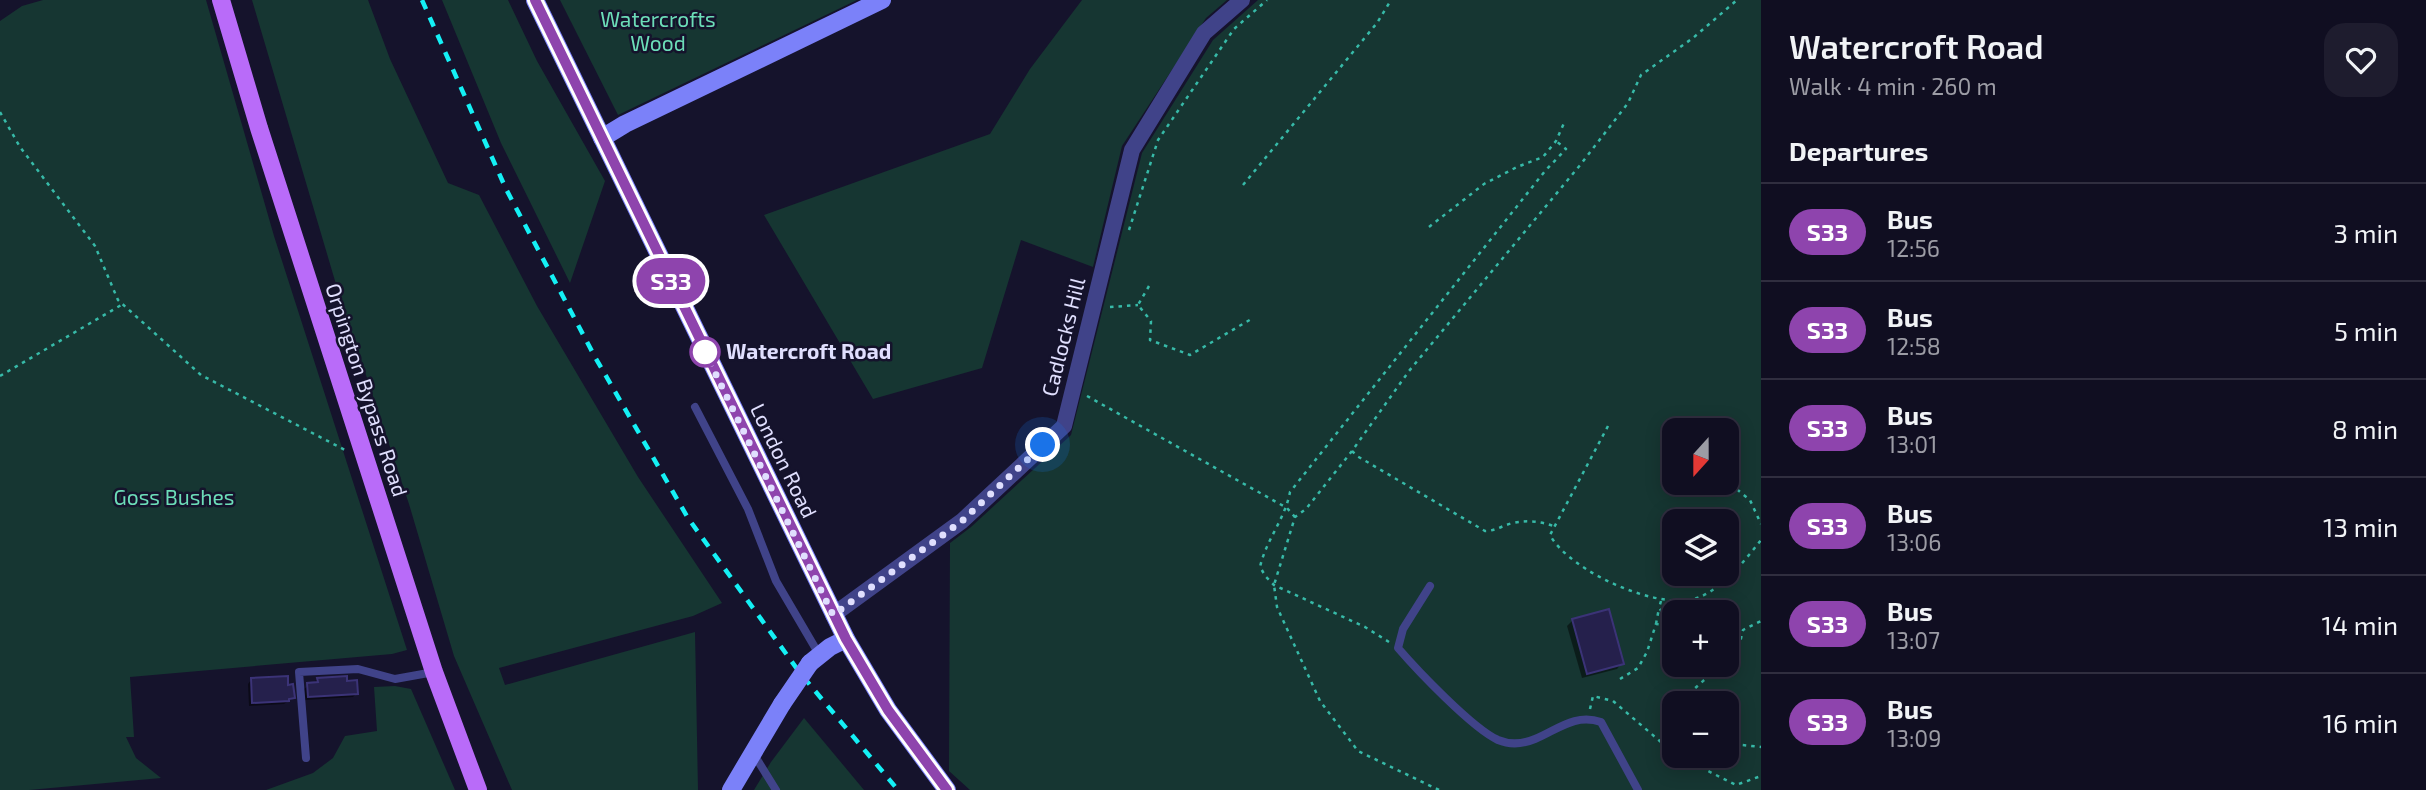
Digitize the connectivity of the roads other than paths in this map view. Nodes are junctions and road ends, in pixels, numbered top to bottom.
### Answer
1 (221, 0) edge
2 (535, 0) edge
3 (882, 0) edge
4 (1242, 0) edge
5 (602, 138) junction
6 (695, 407) dead end
7 (1430, 586) dead end
8 (833, 615) junction
9 (846, 639) junction
10 (815, 659) junction
11 (434, 672) junction
12 (753, 753) junction
13 (306, 758) dead end
14 (478, 790) edge
15 (731, 790) edge
16 (776, 790) edge
17 (947, 790) edge
18 (1638, 790) edge

1 - 11 main road, Orpington Bypass Road
2 - 5 street, London Road
3 - 5 street
4 - 8 street, Cadlocks Hill
5 - 8 street, London Road
6 - 10 lane
7 - 18 lane
8 - 9 street, London Road
9 - 10 street
9 - 17 street, London Road
10 - 12 street, bridge
11 - 13 lane
11 - 14 main road, Orpington Bypass Road
12 - 15 street
12 - 16 lane

